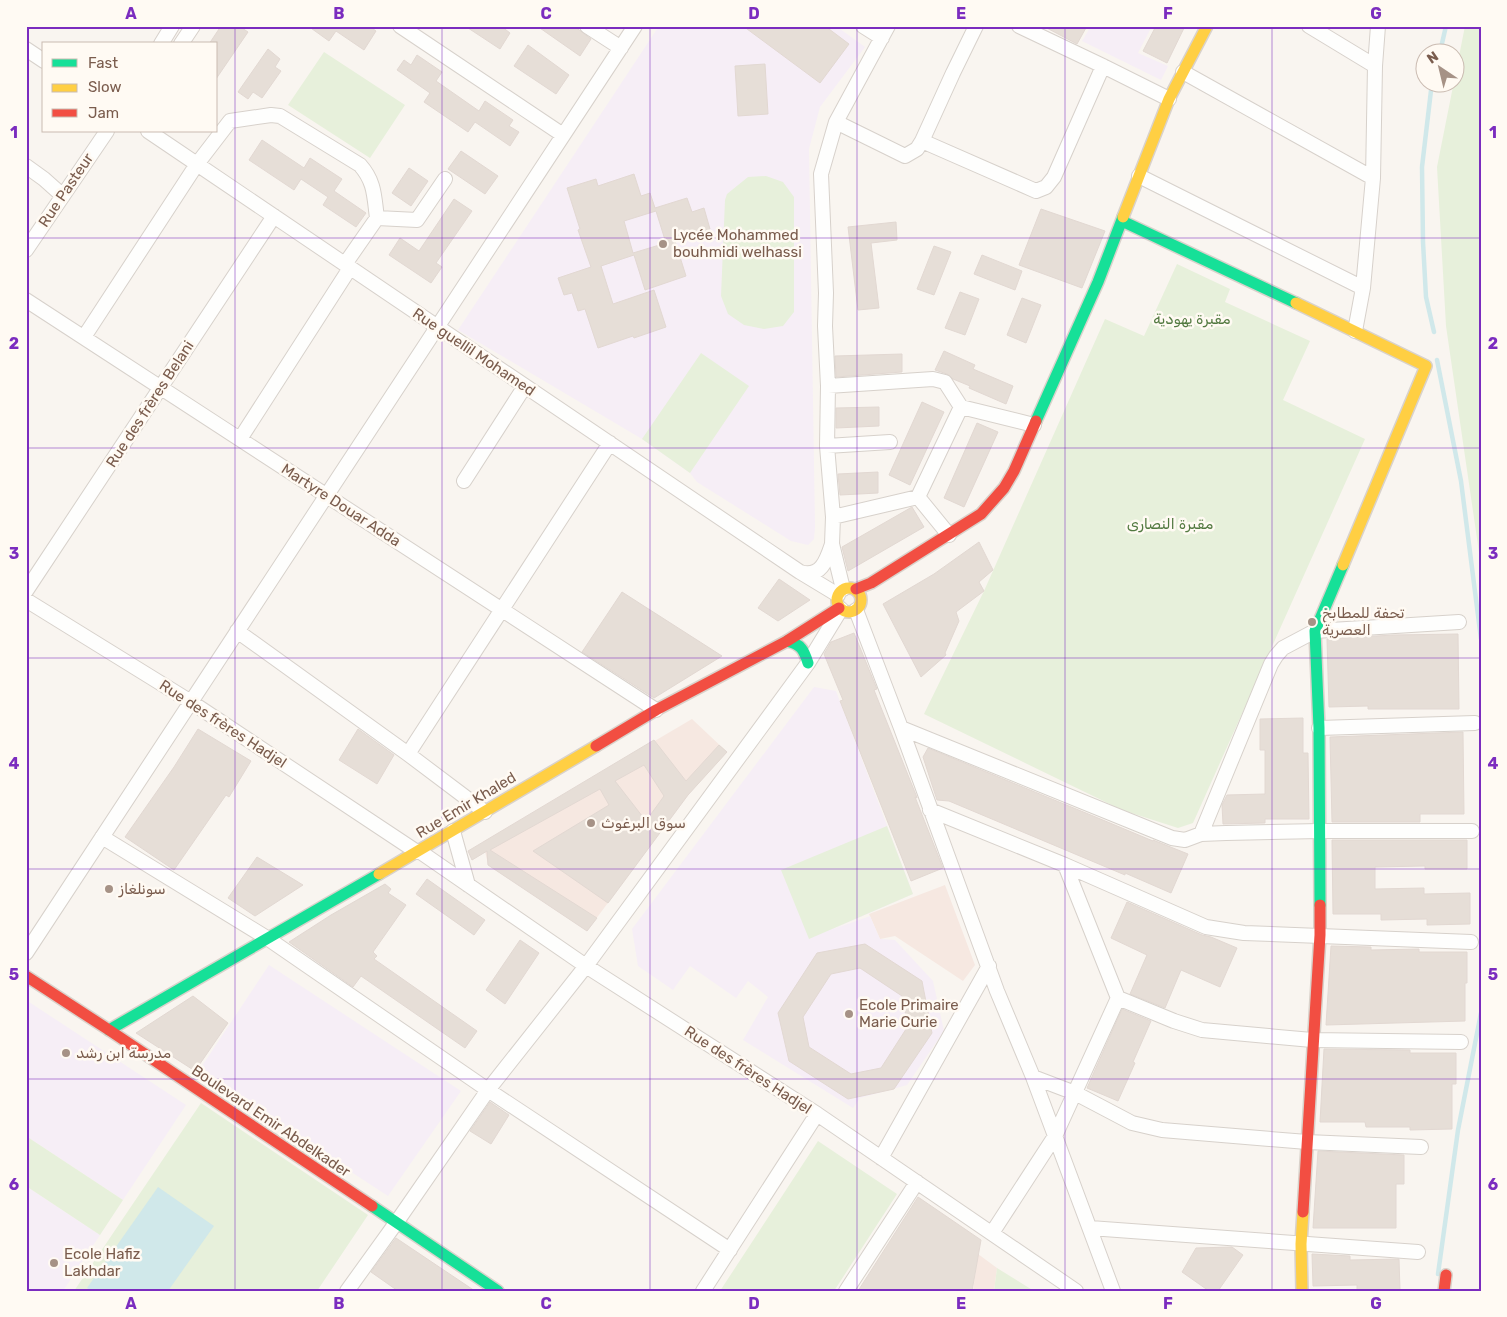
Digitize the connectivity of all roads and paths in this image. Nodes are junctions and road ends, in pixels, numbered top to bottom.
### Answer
1 (172, 26) edge
2 (193, 26) edge
3 (400, 26) edge
4 (588, 26) edge
5 (635, 26) edge
6 (863, 26) edge
7 (976, 26) edge
8 (1019, 26) edge
9 (1208, 26) edge
10 (1309, 26) edge
11 (1378, 26) edge
12 (1040, 31) edge
13 (885, 32) edge
14 (162, 42) edge
15 (182, 42) edge
16 (621, 48) junction
17 (26, 49) edge
18 (42, 60) edge
19 (1103, 66) junction
20 (1375, 66) junction
21 (1183, 72) junction
22 (1169, 99) junction
23 (836, 122) junction
24 (106, 132) edge
25 (149, 132) edge
26 (563, 135) junction
27 (922, 141) junction
28 (197, 164) junction
29 (26, 166) edge
30 (1139, 176) junction
31 (1373, 178) junction
32 (446, 180) dead end
33 (63, 196) junction
34 (274, 216) junction
35 (377, 218) junction
36 (1122, 221) junction
37 (26, 250) edge
38 (347, 266) junction
39 (1364, 288) junction
40 (26, 300) edge
41 (437, 327) junction
42 (1355, 331) junction
43 (84, 337) junction
44 (525, 386) junction
45 (828, 386) junction
46 (161, 387) junction
47 (961, 407) junction
48 (1034, 425) junction
49 (240, 439) junction
50 (890, 442) dead end
51 (610, 443) junction
52 (827, 446) junction
53 (464, 481) dead end
54 (327, 495) junction
55 (918, 497) junction
56 (833, 517) junction
57 (949, 535) junction
58 (832, 544) junction
59 (800, 572) junction
60 (26, 591) edge
61 (843, 598) junction
62 (26, 600) edge
63 (501, 609) junction
64 (856, 610) junction
65 (1459, 622) dead end
66 (237, 631) junction
67 (1315, 631) junction
68 (787, 641) junction
69 (808, 662) junction
70 (191, 702) junction
71 (656, 710) junction
72 (1475, 723) dead end
73 (901, 728) junction
74 (1319, 728) junction
75 (408, 754) junction
76 (930, 810) junction
77 (484, 812) junction
78 (453, 831) junction
79 (1320, 831) junction
80 (1472, 831) dead end
81 (1201, 834) junction
82 (102, 837) junction
83 (418, 851) junction
84 (1065, 865) junction
85 (468, 885) junction
86 (1320, 935) junction
87 (268, 938) junction
88 (1471, 942) dead end
89 (26, 953) edge
90 (586, 966) junction
91 (989, 966) junction
92 (26, 976) edge
93 (1118, 998) junction
94 (109, 1030) junction
95 (1312, 1040) junction
96 (1461, 1042) dead end
97 (1033, 1076) junction
98 (488, 1090) junction
99 (1075, 1093) junction
100 (817, 1114) junction
101 (1055, 1136) junction
102 (1308, 1142) junction
103 (1421, 1146) dead end
104 (881, 1158) junction
105 (917, 1182) junction
106 (396, 1223) junction
107 (1090, 1228) junction
108 (992, 1233) junction
109 (1301, 1244) junction
110 (730, 1250) junction
111 (1418, 1252) dead end
112 (1446, 1276) dead end
113 (347, 1291) edge
114 (498, 1291) edge
115 (703, 1291) edge
116 (846, 1291) edge
117 (1076, 1291) edge
118 (1113, 1291) edge
119 (1302, 1291) edge
120 (1444, 1291) edge

1 - 14 street
2 - 15 street
3 - 26 street
4 - 16 street
5 - 16 street
6 - 13 street
7 - 27 street
8 - 12 street
9 - 21 street, Rue Emir Khaled
10 - 20 street
11 - 20 street
12 - 19 street
13 - 23 street
16 - 26 street
17 - 18 street
19 - 22 street
19 - 27 street
20 - 31 street
21 - 22 street, Rue Emir Khaled
21 - 31 street
22 - 30 street, Rue Emir Khaled
23 - 27 street
23 - 45 street
24 - 33 street, Rue Pasteur
25 - 28 street, Rue guellil Mohamed
26 - 41 street
28 - 34 street, Rue guellil Mohamed
28 - 35 street
28 - 43 street
29 - 33 street
30 - 36 street, Rue Emir Khaled
30 - 39 street
31 - 39 street
32 - 35 street
33 - 37 street, Rue Pasteur
34 - 38 street, Rue guellil Mohamed
34 - 46 street, Rue des frères Belani
35 - 38 street
36 - 42 street
36 - 48 street, Rue Emir Khaled
38 - 41 street, Rue guellil Mohamed
38 - 49 street
39 - 42 street
40 - 43 street, Martyre Douar Adda
41 - 44 street, Rue guellil Mohamed
41 - 54 street
42 - 67 street
43 - 46 street, Martyre Douar Adda
44 - 51 street, Rue guellil Mohamed
44 - 53 street
45 - 47 street
45 - 52 street
46 - 49 street, Martyre Douar Adda
46 - 60 street, Rue des frères Belani
47 - 48 street
47 - 55 street
48 - 57 street, Rue Emir Khaled
49 - 54 street, Martyre Douar Adda
50 - 52 street
51 - 59 street, Rue guellil Mohamed
51 - 63 street
52 - 56 street
54 - 63 street, Martyre Douar Adda
54 - 66 street
55 - 56 street
55 - 57 street
56 - 58 street
57 - 61 street, Rue Emir Khaled
58 - 59 street
58 - 61 street
59 - 61 street, Rue guellil Mohamed
61 - 64 street
61 - 64 street
61 - 68 street, Rue Emir Khaled
61 - 69 street
62 - 70 street, Rue des frères Hadjel
63 - 71 street, Martyre Douar Adda
63 - 75 street
64 - 73 street
65 - 67 street
66 - 70 street
66 - 75 street
67 - 74 street
67 - 81 street
68 - 69 street
68 - 71 street, Rue Emir Khaled
69 - 90 street
70 - 82 street
70 - 83 street, Rue des frères Hadjel
71 - 77 street, Rue Emir Khaled
72 - 74 street
73 - 76 street
73 - 81 street
74 - 79 street
75 - 77 street
76 - 84 street
76 - 91 street
77 - 78 street, Rue Emir Khaled
78 - 83 street, Rue Emir Khaled
78 - 85 street
79 - 80 street
79 - 81 street
79 - 86 street
82 - 87 street
82 - 89 street
83 - 85 street, Rue des frères Hadjel
83 - 87 street, Rue Emir Khaled
84 - 86 street
84 - 93 street
85 - 90 street, Rue des frères Hadjel
86 - 88 street
86 - 95 street
87 - 94 street, Rue Emir Khaled
87 - 98 street
90 - 98 street
90 - 100 street, Rue des frères Hadjel
91 - 97 street
91 - 104 street
92 - 94 street, Boulevard Emir Abdelkader
93 - 95 street
93 - 99 street
94 - 106 street, Boulevard Emir Abdelkader
95 - 96 street
95 - 102 street
97 - 99 street
97 - 101 street
98 - 106 street
98 - 110 street
99 - 101 street
99 - 102 street
100 - 104 street, Rue des frères Hadjel
100 - 110 street
101 - 107 street
101 - 108 street
102 - 103 street
102 - 109 street
104 - 105 street, Rue des frères Hadjel
105 - 108 street, Rue des frères Hadjel
105 - 116 street
106 - 113 street
106 - 114 street, Boulevard Emir Abdelkader
107 - 109 street
107 - 118 street
108 - 117 street, Rue des frères Hadjel
109 - 111 street
109 - 119 street
110 - 115 street
112 - 120 street

